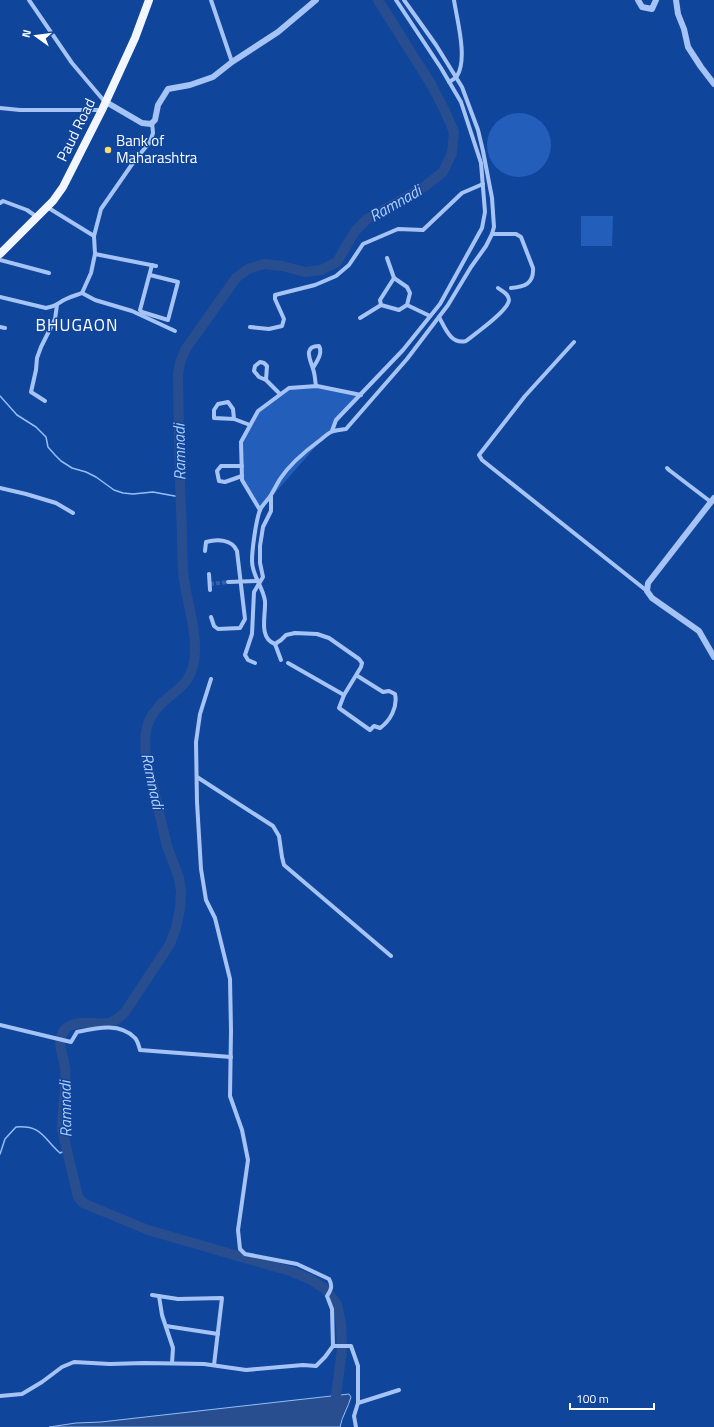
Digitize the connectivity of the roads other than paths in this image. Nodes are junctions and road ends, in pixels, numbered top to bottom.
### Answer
1 (29, 0) edge
2 (149, 0) edge
3 (210, 0) edge
4 (316, 0) edge
5 (396, 0) edge
6 (404, 0) edge
7 (454, 0) edge
8 (638, 0) edge
9 (656, 0) edge
10 (676, 0) edge
11 (415, 15) junction
12 (409, 19) junction
13 (232, 62) junction
14 (456, 78) junction
15 (449, 82) junction
16 (714, 84) edge
17 (106, 102) junction
18 (0, 108) edge
19 (102, 110) junction
20 (152, 122) junction
21 (483, 184) junction
22 (0, 203) edge
23 (47, 207) junction
24 (485, 212) junction
25 (494, 212) junction
26 (37, 217) junction
27 (492, 234) junction
28 (94, 236) junction
29 (0, 254) edge
30 (95, 254) junction
31 (387, 258) dead end
32 (0, 260) edge
33 (49, 273) dead end
34 (150, 275) junction
35 (394, 278) junction
36 (498, 288) dead end
37 (511, 288) dead end
38 (82, 293) junction
39 (0, 296) edge
40 (57, 305) junction
41 (381, 305) junction
42 (407, 306) junction
43 (430, 316) junction
44 (438, 317) junction
45 (360, 318) dead end
46 (250, 327) dead end
47 (174, 331) dead end
48 (574, 342) dead end
49 (313, 368) junction
50 (266, 380) junction
51 (316, 386) junction
52 (280, 394) junction
53 (361, 395) junction
54 (45, 401) dead end
55 (234, 418) junction
56 (250, 425) junction
57 (332, 431) junction
58 (242, 466) junction
59 (667, 468) dead end
60 (242, 476) junction
61 (0, 488) edge
62 (271, 496) junction
63 (712, 500) edge
64 (260, 510) junction
65 (73, 513) dead end
66 (205, 551) dead end
67 (209, 574) dead end
68 (228, 582) tunnel mouth
69 (241, 582) junction
70 (258, 583) junction
71 (210, 590) dead end
72 (647, 591) junction
73 (211, 617) dead end
74 (275, 644) junction
75 (714, 657) edge
76 (282, 660) dead end
77 (255, 663) dead end
78 (288, 663) dead end
79 (356, 675) junction
80 (211, 679) dead end
81 (344, 695) junction
82 (197, 777) junction
83 (391, 956) dead end
84 (0, 1026) edge
85 (231, 1057) junction
86 (152, 1295) dead end
87 (159, 1296) junction
88 (166, 1326) junction
89 (218, 1334) junction
90 (336, 1346) junction
91 (172, 1363) junction
92 (214, 1366) junction
93 (399, 1390) dead end
94 (0, 1396) edge
95 (358, 1403) junction
96 (356, 1427) edge

1 - 17 street
2 - 17 main road, Paud Road
3 - 13 street
4 - 13 street
5 - 12 street
6 - 11 street
7 - 14 street
8 - 9 street
10 - 16 street
11 - 12 street
11 - 14 street
12 - 15 street
13 - 20 street
14 - 15 street
14 - 25 street
15 - 21 street
17 - 19 main road, Paud Road
17 - 20 street
18 - 19 street
19 - 23 main road, Paud Road
20 - 28 street
21 - 24 street
21 - 46 street
22 - 26 street
23 - 26 main road, Paud Road
23 - 28 street
24 - 25 street
24 - 43 street
25 - 27 street
26 - 29 main road, Paud Road
27 - 37 street
27 - 44 street
28 - 30 street
30 - 34 street
30 - 38 street
31 - 35 street
32 - 33 street
34 - 34 street
35 - 41 street
35 - 42 street
36 - 44 street
38 - 40 street
38 - 47 street
39 - 40 street
40 - 54 street
41 - 42 street
41 - 45 street
42 - 43 street
43 - 53 street
44 - 57 street
48 - 72 street
49 - 49 street
49 - 51 street
50 - 50 street
50 - 52 street
51 - 52 street
51 - 53 street
52 - 56 street
53 - 57 street
55 - 55 street
55 - 56 street
56 - 58 street
57 - 62 street
58 - 60 street
58 - 60 street
59 - 63 street
60 - 64 street
61 - 65 street
62 - 64 street
62 - 70 street
63 - 72 street
64 - 70 street
66 - 69 street
67 - 71 street
68 - 69 street
69 - 70 street
69 - 73 street
70 - 74 street
70 - 77 street
72 - 75 street
74 - 76 street
74 - 79 street
78 - 81 street
79 - 81 street
79 - 81 street
80 - 82 street
82 - 83 street
82 - 85 street
84 - 85 street
85 - 90 street
86 - 87 street
87 - 88 street
87 - 89 street
88 - 89 street
88 - 91 street
89 - 92 street
90 - 92 street
90 - 95 street
91 - 92 street
91 - 94 street
93 - 95 street
95 - 96 street

